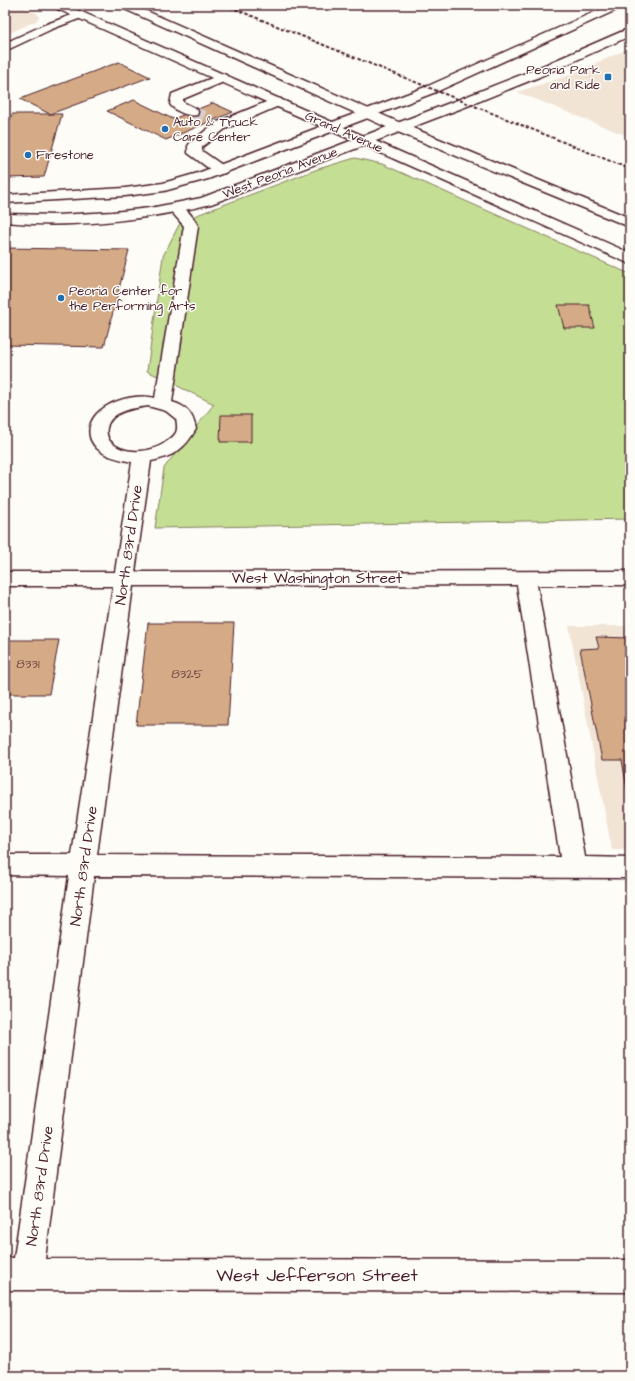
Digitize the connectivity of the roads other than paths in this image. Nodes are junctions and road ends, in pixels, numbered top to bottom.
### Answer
1 (57, 5) edge
2 (124, 5) edge
3 (619, 5) edge
4 (80, 15) junction
5 (630, 32) edge
6 (5, 47) edge
7 (222, 78) junction
8 (276, 102) junction
9 (192, 112) tunnel mouth
10 (367, 113) junction
11 (332, 127) junction
12 (398, 127) junction
13 (363, 140) junction
14 (220, 170) junction
15 (5, 198) edge
16 (176, 209) junction
17 (5, 218) edge
18 (630, 223) edge
19 (630, 259) edge
20 (163, 403) junction
21 (142, 456) junction
22 (124, 578) junction
23 (526, 578) junction
24 (630, 578) edge
25 (5, 579) edge
26 (5, 865) edge
27 (84, 865) junction
28 (574, 867) junction
29 (630, 868) edge
30 (16, 1275) edge
31 (630, 1276) edge

1 - 4 main road, Grand Avenue
2 - 10 main road, Grand Avenue
3 - 10 main road, West Peoria Avenue
4 - 6 main road
4 - 7 main road, Grand Avenue
5 - 12 main road, West Peoria Avenue
7 - 8 main road, Grand Avenue
7 - 9 main road
8 - 11 main road, Grand Avenue
8 - 14 main road
10 - 11 main road, West Peoria Avenue
10 - 12 main road, Grand Avenue
11 - 13 main road, Grand Avenue
11 - 14 main road, West Peoria Avenue
12 - 13 main road, West Peoria Avenue
12 - 18 main road, Grand Avenue
13 - 16 main road, West Peoria Avenue
13 - 19 main road, Grand Avenue
14 - 15 main road, West Peoria Avenue
16 - 17 main road, West Peoria Avenue
16 - 20 main road
20 - 21 main road
20 - 21 main road
21 - 22 main road, North 83rd Drive
22 - 23 main road, West Washington Street
22 - 25 main road, West Washington Street
22 - 27 main road, North 83rd Drive
23 - 24 main road, West Washington Street
23 - 28 main road
26 - 27 main road
27 - 28 main road
27 - 30 main road, North 83rd Drive
28 - 29 main road
30 - 31 main road, West Jefferson Street

